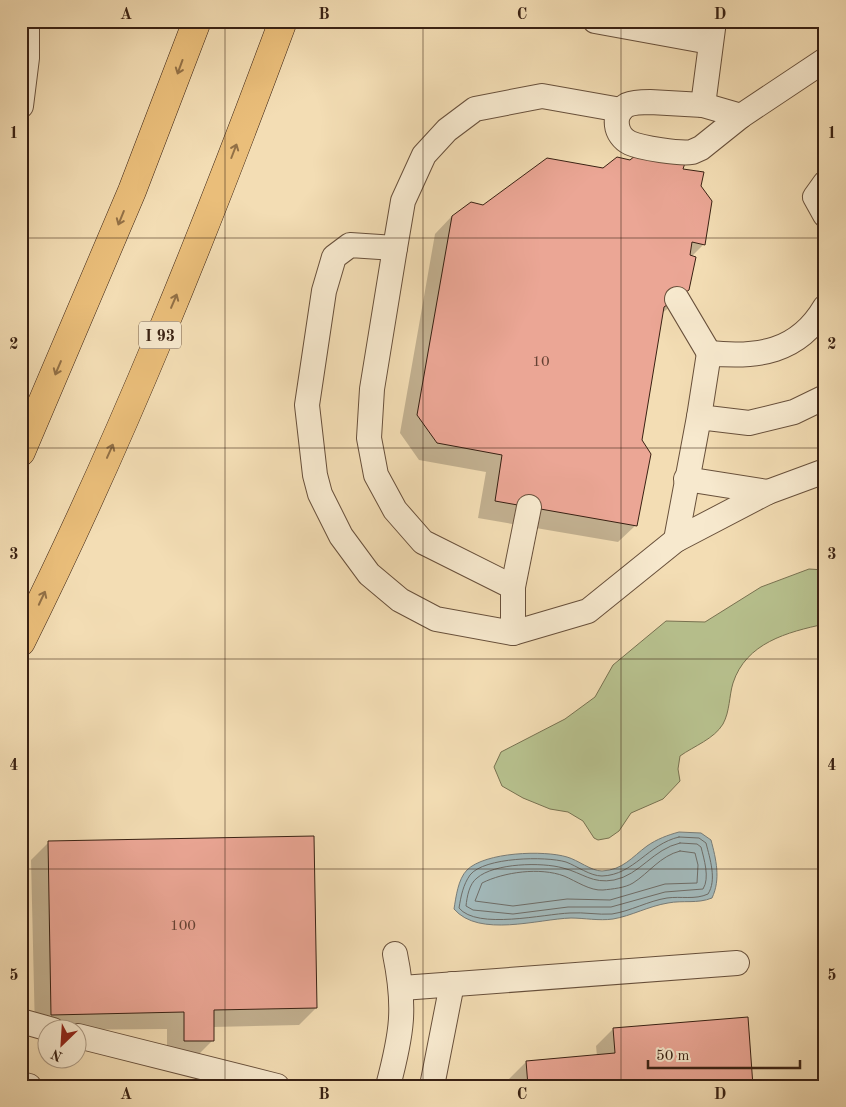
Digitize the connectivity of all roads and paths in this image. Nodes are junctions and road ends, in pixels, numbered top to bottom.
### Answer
1 (27, 21) edge
2 (197, 21) edge
3 (283, 21) edge
4 (595, 21) edge
5 (712, 32) edge
6 (825, 60) edge
7 (703, 105) junction
8 (21, 106) edge
9 (621, 110) junction
10 (741, 116) junction
11 (825, 183) edge
12 (825, 215) edge
13 (395, 248) junction
14 (677, 299) dead end
15 (825, 307) edge
16 (709, 353) junction
17 (825, 397) edge
18 (699, 417) junction
19 (21, 452) edge
20 (825, 471) edge
21 (686, 479) junction
22 (768, 492) junction
23 (529, 507) dead end
24 (676, 540) junction
25 (514, 587) junction
26 (513, 633) junction
27 (21, 642) edge
28 (395, 954) dead end
29 (737, 963) dead end
30 (452, 984) junction
31 (402, 988) junction
32 (21, 1021) edge
33 (38, 1026) edge
34 (88, 1039) edge
35 (21, 1084) edge
36 (29, 1086) edge
37 (277, 1086) edge
38 (388, 1086) edge
39 (432, 1086) edge

1 - 8 street
2 -> 19 highway
27 -> 3 highway, I 93
4 - 5 street
5 - 7 street
6 - 10 street
7 - 9 street
7 - 10 street
9 - 10 street
9 - 13 street
11 - 12 street
13 - 25 street
13 - 26 street
14 - 16 street
15 - 16 street
16 - 18 street
17 - 18 street
18 - 21 street
20 - 22 street
21 - 22 street
21 - 24 street
22 - 24 street
23 - 25 street
24 - 26 street
25 - 26 street
28 - 31 street
29 - 30 street
30 - 31 street
30 - 39 street
31 - 38 street
32 - 33 street
34 - 37 street
35 - 36 street

